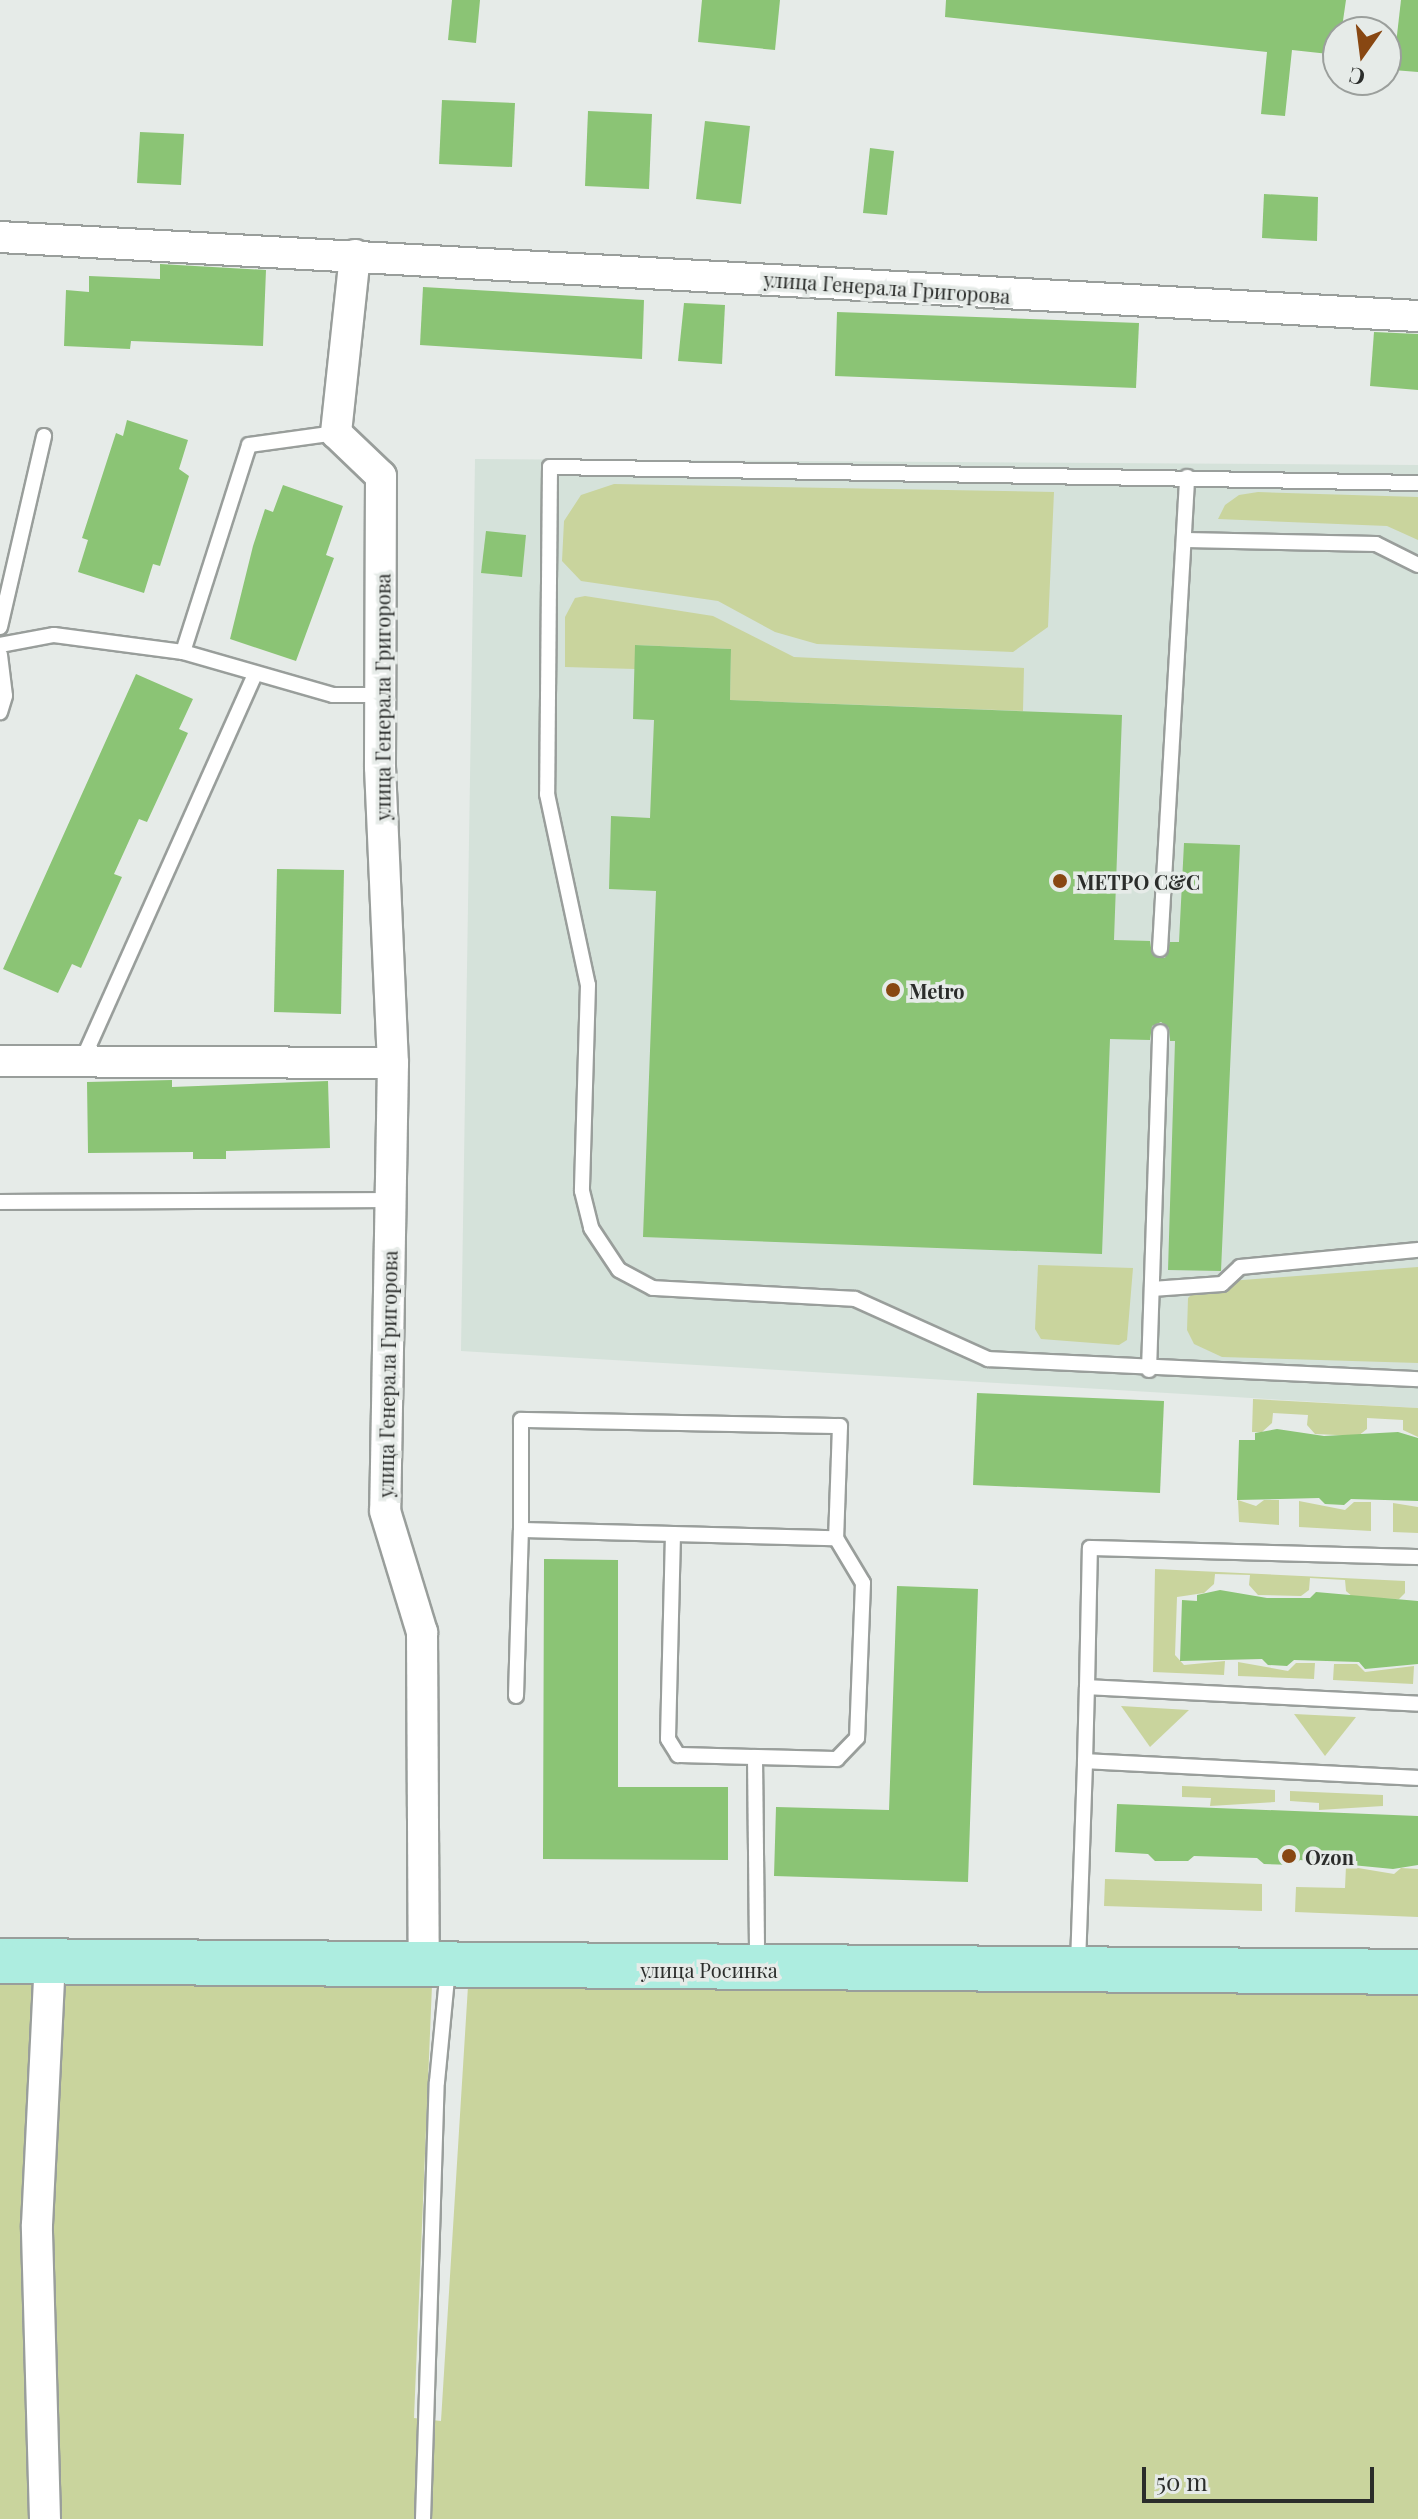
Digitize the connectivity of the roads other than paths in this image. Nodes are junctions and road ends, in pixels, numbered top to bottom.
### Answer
1 (0, 237) edge
2 (355, 255) junction
3 (1418, 316) edge
4 (336, 433) junction
5 (44, 436) dead end
6 (1187, 477) junction
7 (1418, 483) edge
8 (1186, 540) junction
9 (1418, 565) edge
10 (0, 627) edge
11 (0, 645) edge
12 (183, 652) junction
13 (0, 655) edge
14 (255, 674) junction
15 (380, 695) junction
16 (0, 712) edge
17 (1160, 949) dead end
18 (1160, 1032) dead end
19 (1, 1060) edge
20 (82, 1061) junction
21 (393, 1063) junction
22 (388, 1200) junction
23 (0, 1202) edge
24 (1418, 1250) edge
25 (1152, 1289) junction
26 (1149, 1370) junction
27 (1418, 1379) edge
28 (521, 1530) junction
29 (673, 1534) junction
30 (836, 1538) junction
31 (1418, 1557) edge
32 (1087, 1687) junction
33 (516, 1696) dead end
34 (1418, 1704) edge
35 (755, 1757) junction
36 (1085, 1761) junction
37 (1418, 1778) edge
38 (0, 1961) edge
39 (50, 1962) junction
40 (436, 1967) junction
41 (757, 1969) junction
42 (1077, 1971) junction
43 (1418, 1972) edge
44 (45, 2519) edge
45 (423, 2519) edge

1 - 2 street, улица Генерала Григорова
2 - 3 street, улица Генерала Григорова
2 - 4 street
4 - 12 lane
4 - 15 street, улица Генерала Григорова
5 - 10 lane
6 - 7 lane
6 - 8 lane
6 - 26 lane
8 - 9 lane
8 - 17 lane
11 - 12 lane
12 - 14 lane
13 - 16 lane
14 - 15 lane
14 - 20 lane
15 - 21 street, улица Генерала Григорова
18 - 25 lane
19 - 20 street
20 - 21 street
21 - 22 street, улица Генерала Григорова
22 - 23 lane
22 - 40 street, улица Генерала Григорова
24 - 25 lane
25 - 26 lane
26 - 27 lane
28 - 29 lane
28 - 30 lane
28 - 33 lane
29 - 30 lane
29 - 35 lane
30 - 35 lane
31 - 32 lane
32 - 34 lane
32 - 36 lane
35 - 41 lane
36 - 37 lane
36 - 42 lane
38 - 39 main road, улица Росинка
39 - 40 main road, улица Росинка
39 - 44 street
40 - 41 main road, улица Росинка
40 - 45 lane
41 - 42 main road, улица Росинка
42 - 43 main road, улица Росинка

